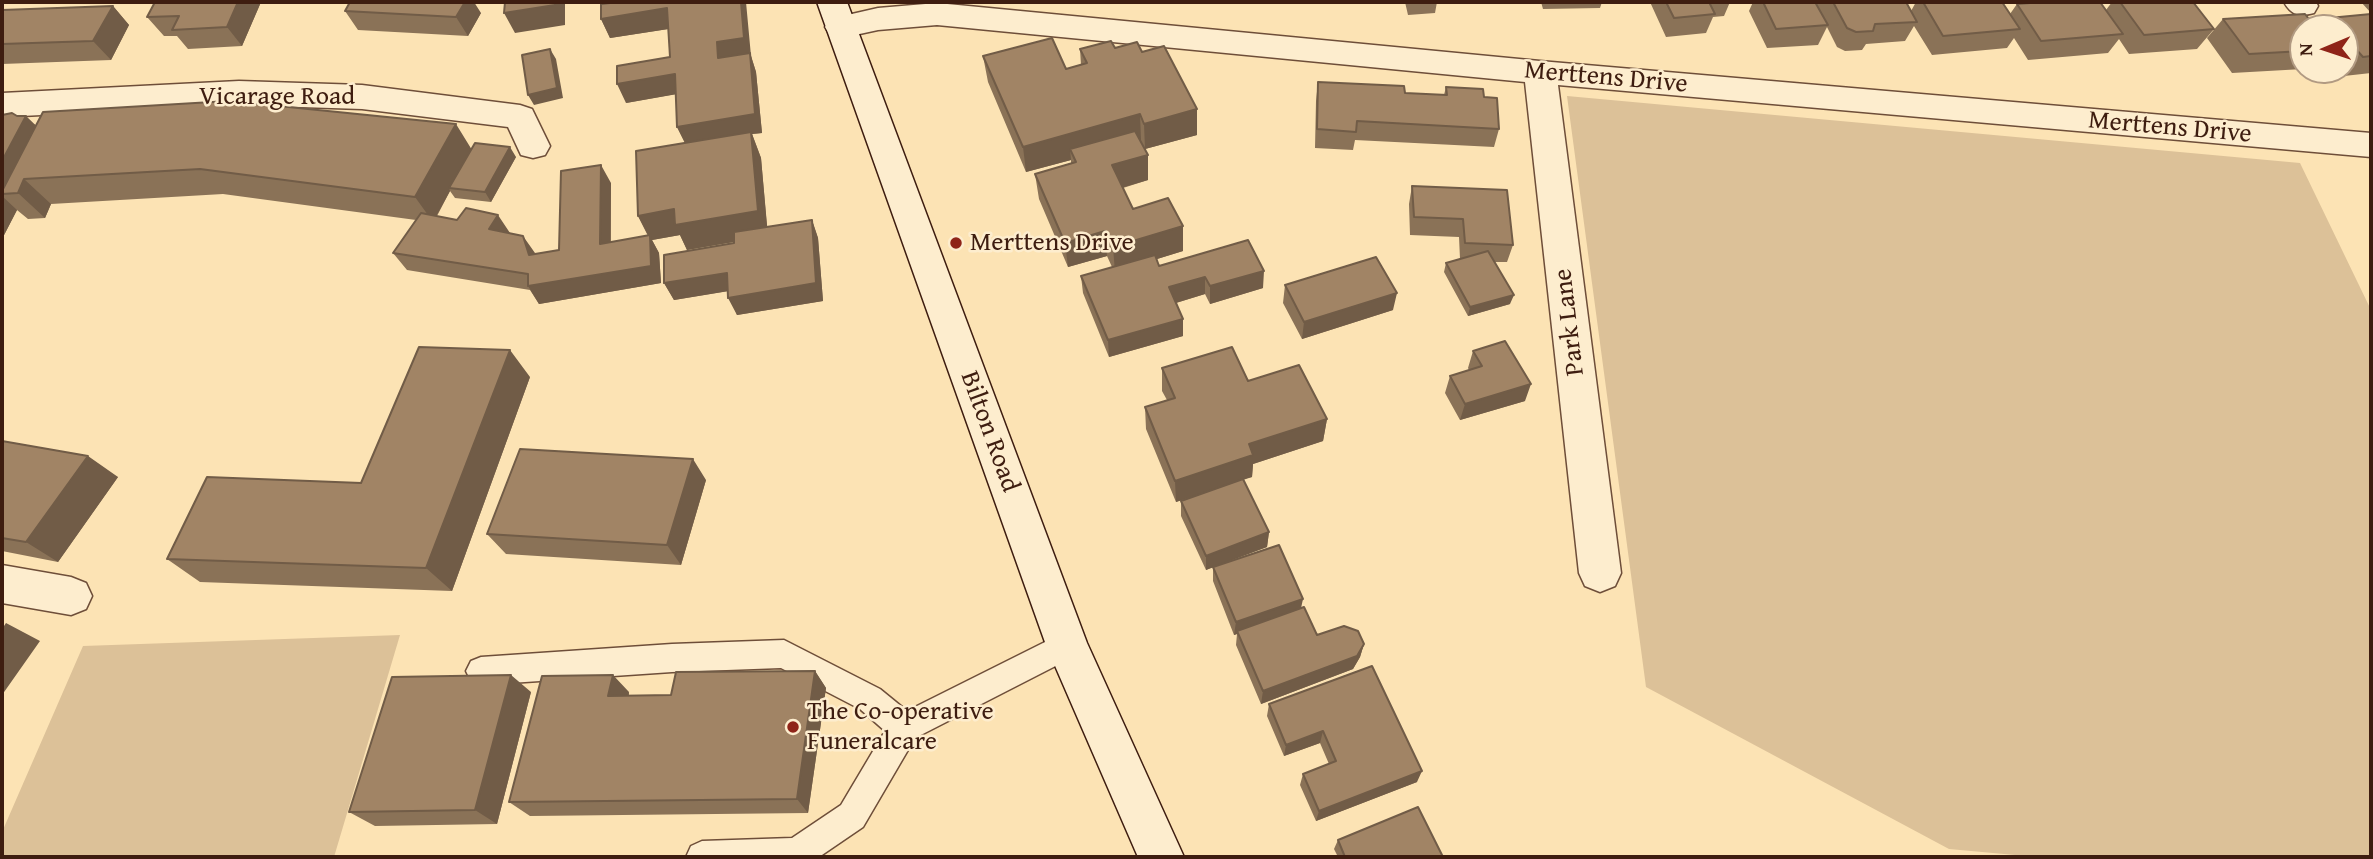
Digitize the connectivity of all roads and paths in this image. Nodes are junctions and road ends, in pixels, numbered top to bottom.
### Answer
1 (836, 14) edge
2 (1540, 72) junction
3 (2, 105) edge
4 (2371, 145) edge
5 (533, 146) dead end
6 (1600, 573) dead end
7 (2, 584) edge
8 (71, 596) dead end
9 (1066, 645) junction
10 (481, 671) dead end
11 (904, 728) junction
12 (702, 857) edge
13 (1161, 857) edge

1 - 2 street, Merttens Drive
1 - 9 street, Bilton Road
2 - 4 street, Merttens Drive
2 - 6 street, Park Lane
3 - 5 street, Vicarage Road
7 - 8 street
9 - 11 lane
9 - 13 street, Bilton Road
10 - 11 lane
11 - 12 lane

